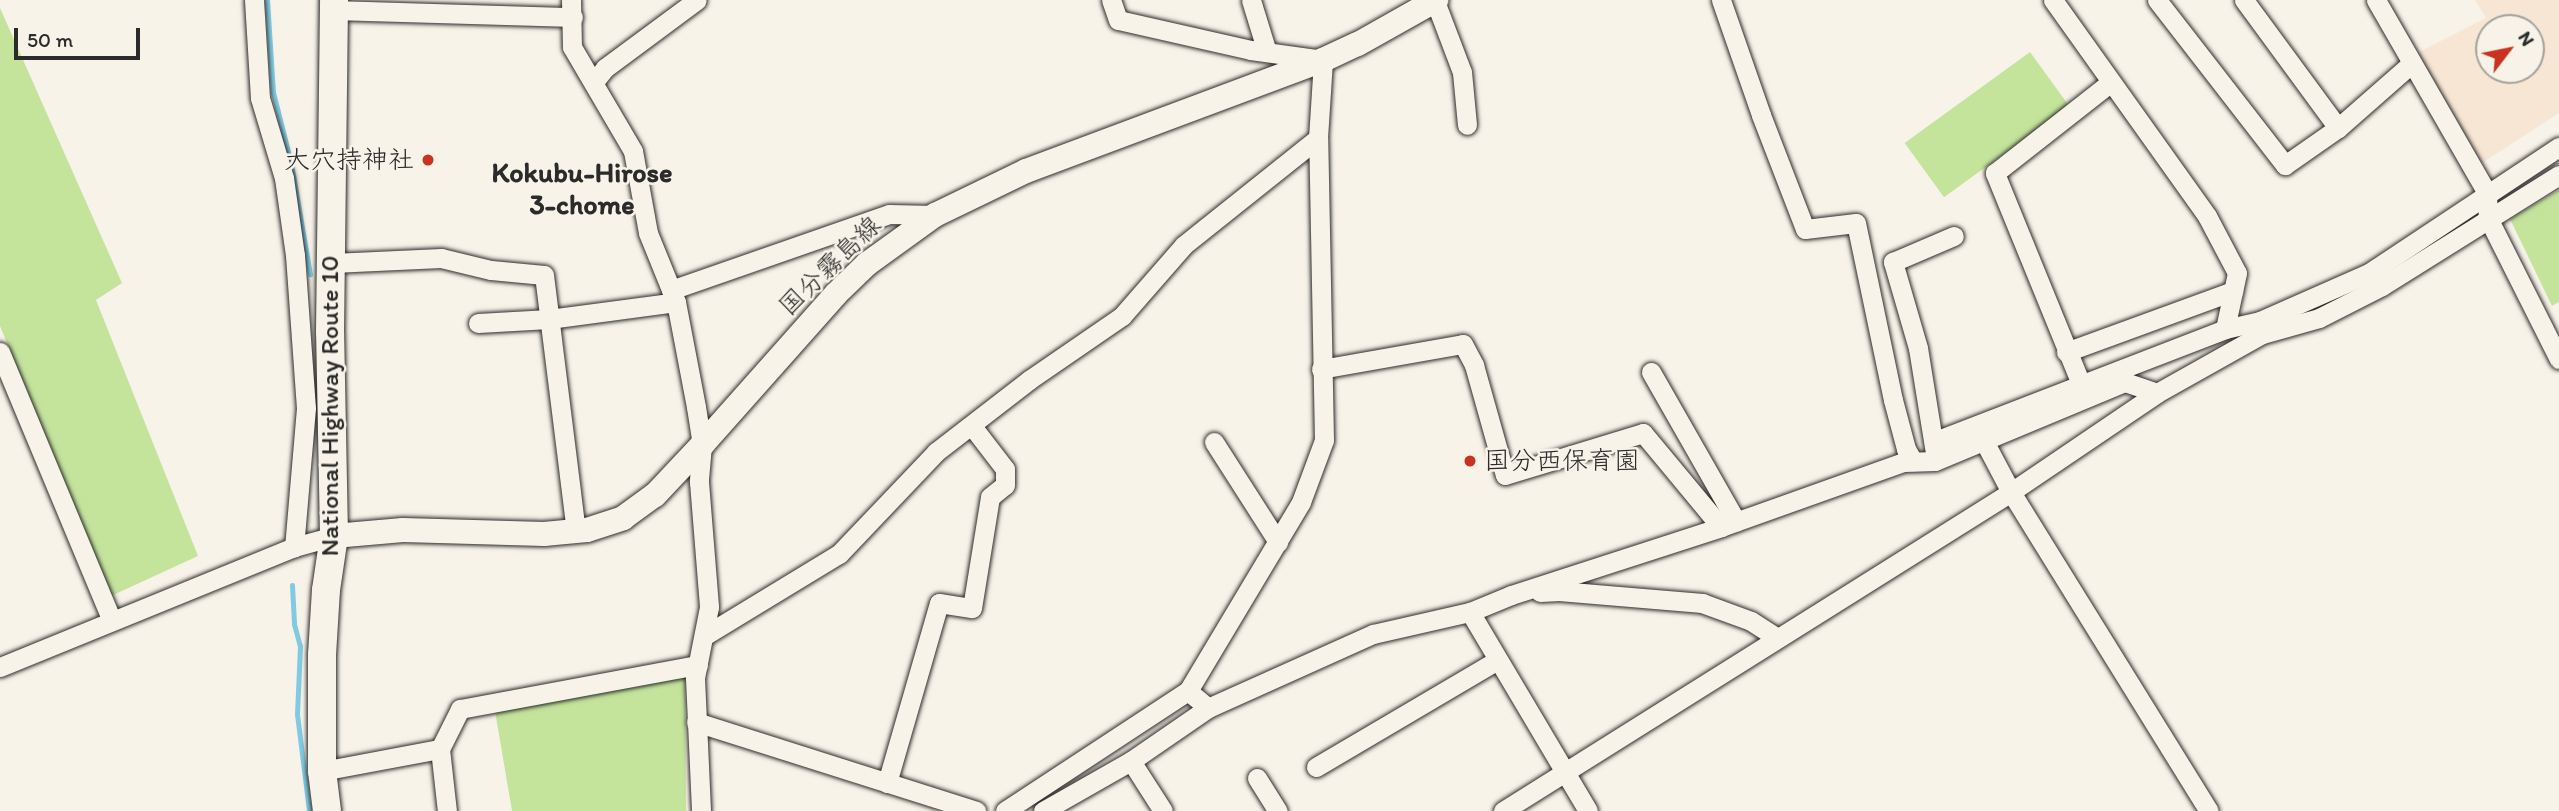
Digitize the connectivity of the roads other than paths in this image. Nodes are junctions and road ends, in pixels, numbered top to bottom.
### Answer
1 (254, 0) edge
2 (697, 0) edge
3 (1111, 0) edge
4 (1251, 0) edge
5 (1721, 0) edge
6 (2157, 0) edge
7 (2244, 0) edge
8 (2376, 0) edge
9 (1426, 3) edge
10 (2063, 4) edge
11 (334, 5) edge
12 (572, 9) edge
13 (1267, 52) junction
14 (1323, 60) junction
15 (2412, 63) junction
16 (594, 82) junction
17 (2111, 82) junction
18 (1466, 125) dead end
19 (2338, 128) junction
20 (1318, 138) junction
21 (2559, 148) edge
22 (2559, 175) edge
23 (2487, 193) junction
24 (935, 215) junction
25 (2488, 218) junction
26 (1954, 236) dead end
27 (332, 263) junction
28 (2233, 291) junction
29 (673, 296) junction
30 (298, 300) junction
31 (331, 303) junction
32 (549, 319) junction
33 (478, 323) dead end
34 (2261, 327) junction
35 (2225, 329) junction
36 (0, 352) edge
37 (2066, 352) junction
38 (2559, 359) edge
39 (1321, 369) junction
40 (1651, 372) dead end
41 (2122, 375) junction
42 (2081, 384) junction
43 (2157, 393) junction
44 (972, 426) junction
45 (1983, 439) junction
46 (1214, 442) dead end
47 (702, 445) junction
48 (1935, 451) junction
49 (1913, 461) junction
50 (2011, 492) junction
51 (1728, 524) junction
52 (576, 531) junction
53 (334, 536) junction
54 (1278, 542) junction
55 (294, 547) junction
56 (1511, 595) junction
57 (1470, 612) junction
58 (112, 621) junction
59 (704, 636) junction
60 (1776, 637) junction
61 (1498, 660) junction
62 (698, 665) junction
63 (0, 667) edge
64 (1188, 691) junction
65 (1208, 708) junction
66 (696, 722) junction
67 (440, 749) junction
68 (1131, 761) junction
69 (1316, 767) dead end
70 (322, 771) junction
71 (1565, 773) junction
72 (1257, 778) dead end
73 (887, 783) junction
74 (327, 811) edge
75 (447, 811) edge
76 (701, 811) edge
77 (976, 811) edge
78 (1005, 811) edge
79 (1043, 811) edge
80 (1163, 811) edge
81 (1278, 811) edge
82 (1503, 811) edge
83 (1588, 811) edge
84 (2209, 811) edge

1 - 30 street
2 - 16 street
3 - 13 street
4 - 13 street
5 - 49 street
6 - 19 street
7 - 19 street
8 - 15 street
9 - 14 main road, 国分霧島線
9 - 18 street
10 - 17 street
11 - 12 street
11 - 27 highway, National Highway Route 10
12 - 16 street
13 - 14 street
14 - 20 street
14 - 24 main road, 国分霧島線
15 - 19 street
15 - 23 street
16 - 29 street
17 - 28 street
17 - 37 street
20 - 39 street
20 - 44 street
21 - 23 street
22 - 25 street
23 - 25 street
23 - 34 street
24 - 29 street
24 - 47 main road, 国分霧島線
25 - 34 street
25 - 38 street
26 - 48 street
27 - 31 highway, National Highway Route 10
27 - 32 street
28 - 35 street
28 - 37 street
29 - 32 street
29 - 47 street
30 - 31 street
30 - 55 street
31 - 53 highway, National Highway Route 10
32 - 33 street
32 - 52 street
34 - 35 street
34 - 43 street
35 - 41 street
36 - 58 street
37 - 42 street
39 - 51 street
39 - 54 street
40 - 51 street
41 - 42 street
41 - 43 street
41 - 45 street
42 - 48 street
43 - 50 street
44 - 59 street
44 - 73 street
45 - 48 street
45 - 50 street
46 - 54 street
47 - 52 main road, 国分霧島線
47 - 59 street
48 - 49 street
49 - 51 street
50 - 60 street
50 - 84 street
51 - 56 street
52 - 53 main road, 国分霧島線
53 - 55 street
53 - 70 highway, National Highway Route 10
54 - 64 street
55 - 58 street
56 - 57 street
56 - 60 street
57 - 61 street
57 - 65 street
58 - 63 street
59 - 62 street
60 - 71 street
61 - 69 street
61 - 71 street
62 - 66 street
62 - 67 street
64 - 65 street
64 - 78 street
65 - 68 street
66 - 73 street
66 - 76 street
67 - 70 street
67 - 75 street
68 - 79 street
68 - 80 street
70 - 74 highway, National Highway Route 10
71 - 82 street
71 - 83 street
72 - 81 street
73 - 77 street

